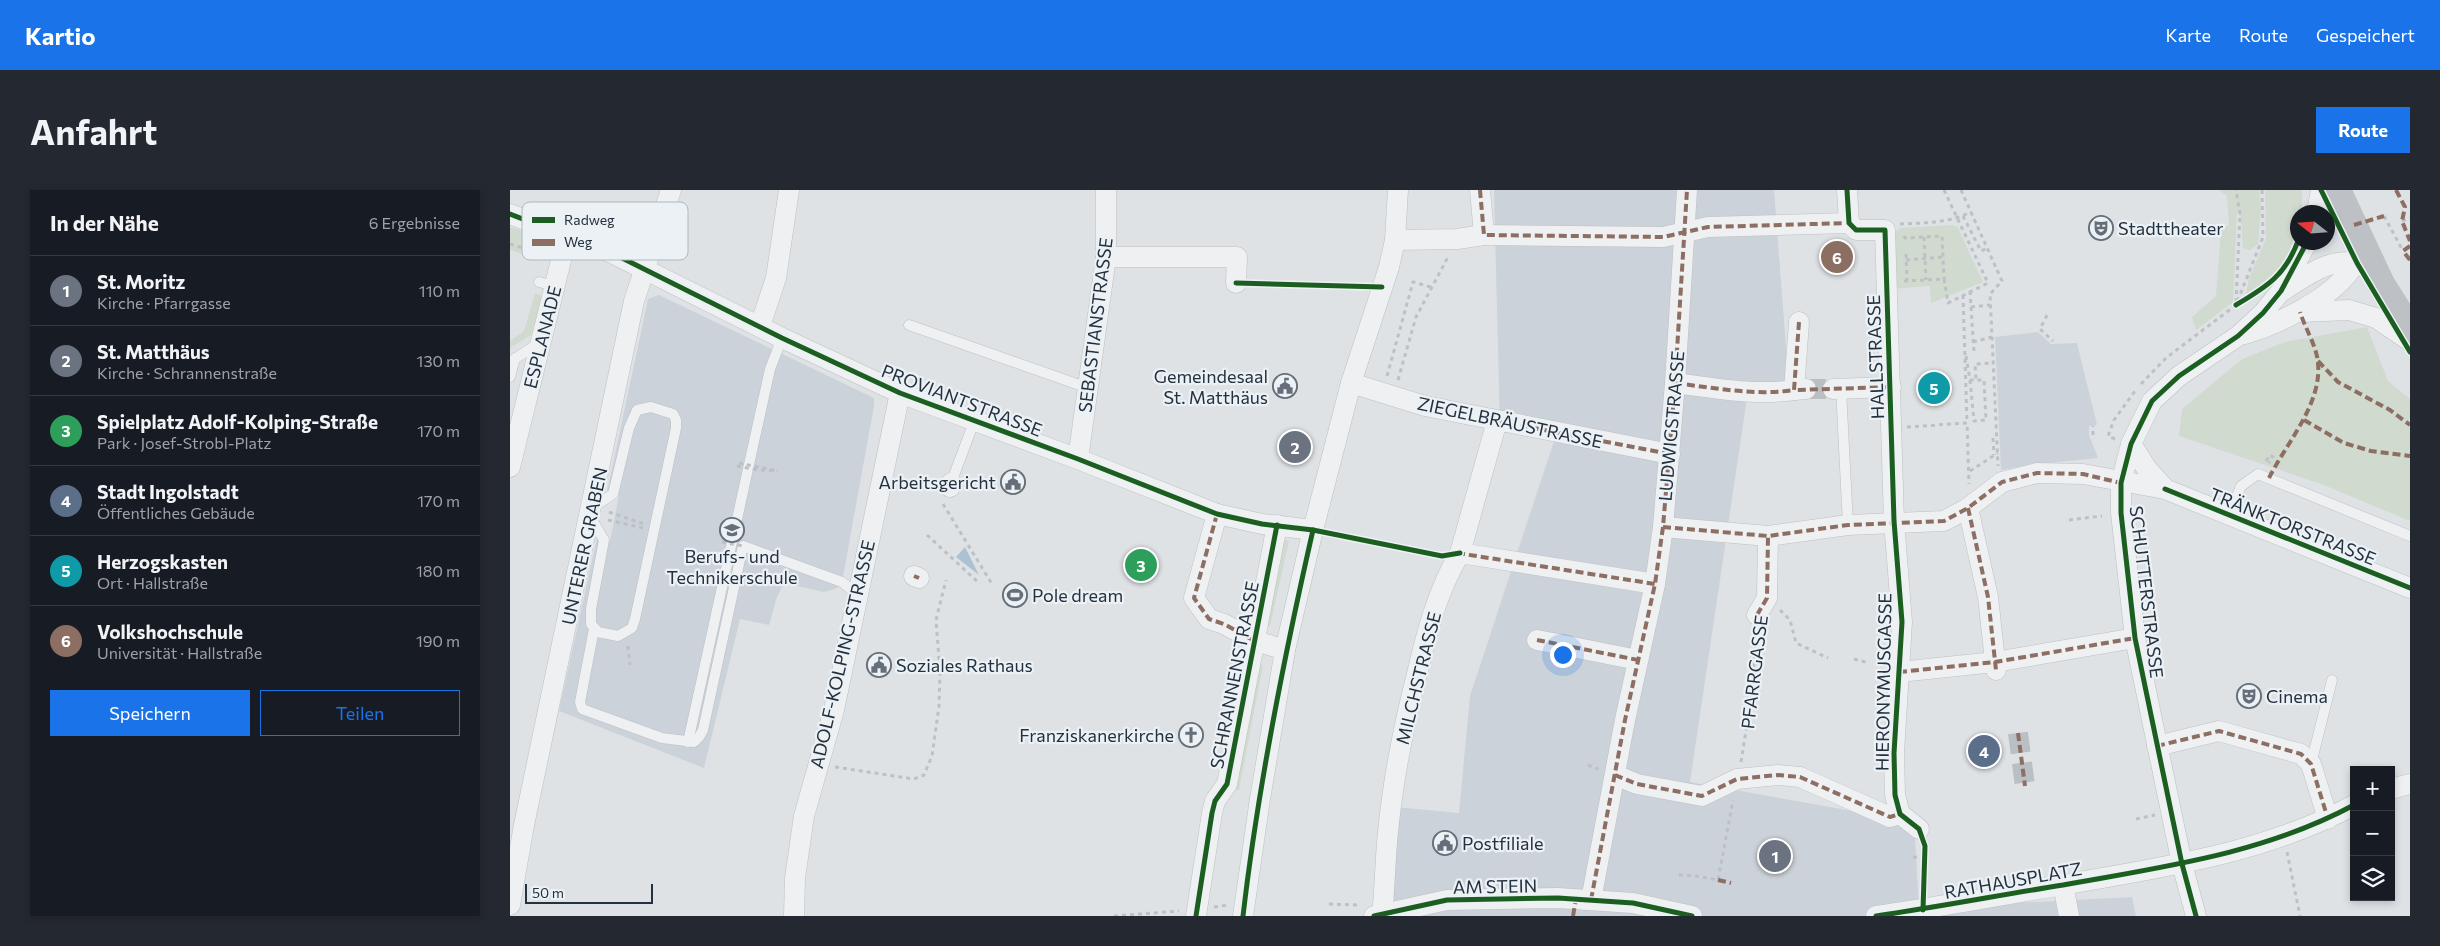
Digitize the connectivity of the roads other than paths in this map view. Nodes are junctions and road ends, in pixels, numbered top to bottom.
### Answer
1 (671, 190) edge
2 (789, 190) edge
3 (1106, 190) edge
4 (1398, 190) edge
5 (1480, 190) edge
6 (1686, 190) edge
7 (1848, 190) edge
8 (2321, 190) edge
9 (2337, 190) edge
10 (667, 202) edge
11 (2318, 205) edge
12 (510, 214) edge
13 (522, 219) edge
14 (1849, 223) junction
15 (1685, 232) junction
16 (1494, 235) junction
17 (1395, 240) junction
18 (2303, 250) edge
19 (2360, 252) junction
20 (1106, 257) junction
21 (556, 260) edge
22 (625, 260) edge
23 (649, 260) edge
24 (645, 271) junction
25 (1236, 283) dead end
26 (2281, 292) junction
27 (2300, 312) junction
28 (1799, 322) dead end
29 (909, 324) dead end
30 (760, 326) junction
31 (2410, 330) edge
32 (2238, 336) junction
33 (782, 338) junction
34 (2410, 341) edge
35 (540, 343) junction
36 (513, 360) edge
37 (510, 377) edge
38 (1351, 383) junction
39 (1676, 383) junction
40 (1891, 387) junction
41 (1088, 388) junction
42 (1837, 389) joint
43 (898, 402) junction
44 (974, 422) junction
45 (1501, 422) junction
46 (2131, 444) junction
47 (1670, 454) junction
48 (1078, 459) junction
49 (510, 467) edge
50 (2121, 483) junction
51 (2165, 489) junction
52 (947, 490) road end
53 (1968, 508) junction
54 (591, 512) junction
55 (1217, 514) junction
56 (2230, 514) junction
57 (1891, 522) junction
58 (1277, 525) junction
59 (1848, 525) junction
60 (1663, 527) junction
61 (1313, 530) junction
62 (1768, 536) junction
63 (2410, 536) edge
64 (1465, 554) junction
65 (1654, 584) junction
66 (2410, 588) edge
67 (857, 594) junction
68 (1757, 615) road end
69 (594, 629) junction
70 (2135, 638) junction
71 (1253, 640) junction
72 (1537, 640) dead end
73 (1285, 650) junction
74 (1638, 660) junction
75 (1995, 662) junction
76 (1899, 675) junction
77 (2332, 680) dead end
78 (688, 742) junction
79 (2157, 746) junction
80 (2312, 764) junction
81 (1614, 775) junction
82 (2350, 807) edge
83 (1900, 814) junction
84 (2328, 819) junction
85 (1919, 828) road end
86 (2182, 864) junction
87 (2063, 884) junction
88 (1575, 903) edge
89 (510, 905) edge
90 (1965, 909) edge
91 (794, 916) edge
92 (1196, 916) edge
93 (1243, 916) edge
94 (1380, 916) edge
95 (1692, 916) edge
96 (1876, 916) edge
97 (2069, 916) edge
98 (2196, 916) edge

1 - 10 street, UNTERER GRABEN
2 - 30 street
3 - 20 street, SEBASTIANSTRASSE
4 - 17 street
5 - 16 street
6 - 15 street, LUDWIGSTRASSE
7 - 14 street
8 - 11 street
9 - 19 street
12 - 13 street, PROVIANTSTRASSE
14 - 15 street, HALLSTRASSE
14 - 40 street, HALLSTRASSE
15 - 16 street, HALLSTRASSE
15 - 39 street, LUDWIGSTRASSE
16 - 17 street, HALLSTRASSE
17 - 38 street
18 - 26 street, SCHUTTERSTRASSE
19 - 26 street, SCHUTTERSTRASSE
19 - 27 street, SCHUTTERSTRASSE
19 - 31 street
20 - 25 street
20 - 41 street, SEBASTIANSTRASSE
21 - 35 street, ESPLANADE
22 - 24 street, PROVIANTSTRASSE
23 - 24 street, UNTERER GRABEN
24 - 30 street, PROVIANTSTRASSE
24 - 54 street, UNTERER GRABEN
26 - 32 street, SCHUTTERSTRASSE
27 - 32 street, SCHUTTERSTRASSE
27 - 34 street, SCHUTTERSTRASSE
28 - 39 street
29 - 41 lane
30 - 33 street, PROVIANTSTRASSE
32 - 46 street, SCHUTTERSTRASSE
33 - 43 street, PROVIANTSTRASSE
33 - 78 lane
35 - 36 lane
35 - 49 street, ESPLANADE
36 - 37 lane
38 - 45 street, ZIEGELBRÄUSTRASSE
38 - 61 street
39 - 47 street, LUDWIGSTRASSE
40 - 42 street
40 - 57 street, HALLSTRASSE
41 - 48 street, SEBASTIANSTRASSE
42 - 59 lane
43 - 44 street, PROVIANTSTRASSE
43 - 67 street, ADOLF-KOLPING-STRASSE
44 - 48 street, PROVIANTSTRASSE
44 - 52 lane
45 - 47 street, ZIEGELBRÄUSTRASSE
45 - 64 street, MILCHSTRASSE
46 - 50 street, SCHUTTERSTRASSE
46 - 51 street, TRÄNKTORSTRASSE
47 - 60 street, LUDWIGSTRASSE
48 - 55 street, PROVIANTSTRASSE
50 - 51 street, TRÄNKTORSTRASSE
50 - 53 street, TRÄNKTORSTRASSE
50 - 70 street, SCHUTTERSTRASSE
51 - 56 street, TRÄNKTORSTRASSE
53 - 57 street, TRÄNKTORSTRASSE
53 - 75 street
54 - 69 lane
54 - 69 lane
54 - 89 street, UNTERER GRABEN
55 - 58 street, PROVIANTSTRASSE
55 - 71 street
56 - 63 lane
56 - 66 street, TRÄNKTORSTRASSE
57 - 59 street, TRÄNKTORSTRASSE
57 - 76 street, HIERONYMUSGASSE
58 - 61 street, PROVIANTSTRASSE
58 - 71 street, SCHRANNENSTRASSE
59 - 62 street, TRÄNKTORSTRASSE
60 - 62 street, TRÄNKTORSTRASSE
60 - 65 street, LUDWIGSTRASSE
61 - 73 street
62 - 68 street, PFARRGASSE
64 - 65 street
64 - 94 street, MILCHSTRASSE
65 - 74 street, LUDWIGSTRASSE
67 - 78 lane
67 - 91 street, ADOLF-KOLPING-STRASSE
69 - 78 lane
70 - 75 street
70 - 79 street, SCHUTTERSTRASSE
71 - 73 street, SCHRANNENSTRASSE
71 - 92 street, SCHRANNENSTRASSE
72 - 74 street
73 - 93 street
74 - 81 street, LUDWIGSTRASSE
75 - 76 street
76 - 83 street, HIERONYMUSGASSE
77 - 80 lane
79 - 80 street
79 - 86 street, SCHUTTERSTRASSE
80 - 84 street
81 - 83 street
81 - 88 street, LUDWIGSTRASSE
82 - 84 street, RATHAUSPLATZ
83 - 85 street
84 - 86 street, RATHAUSPLATZ
86 - 87 street, RATHAUSPLATZ
86 - 98 street, SCHUTTERSTRASSE
87 - 90 street, RATHAUSPLATZ
87 - 97 street
88 - 94 street, AM STEIN
88 - 95 street, AM STEIN
90 - 96 street, RATHAUSPLATZ

